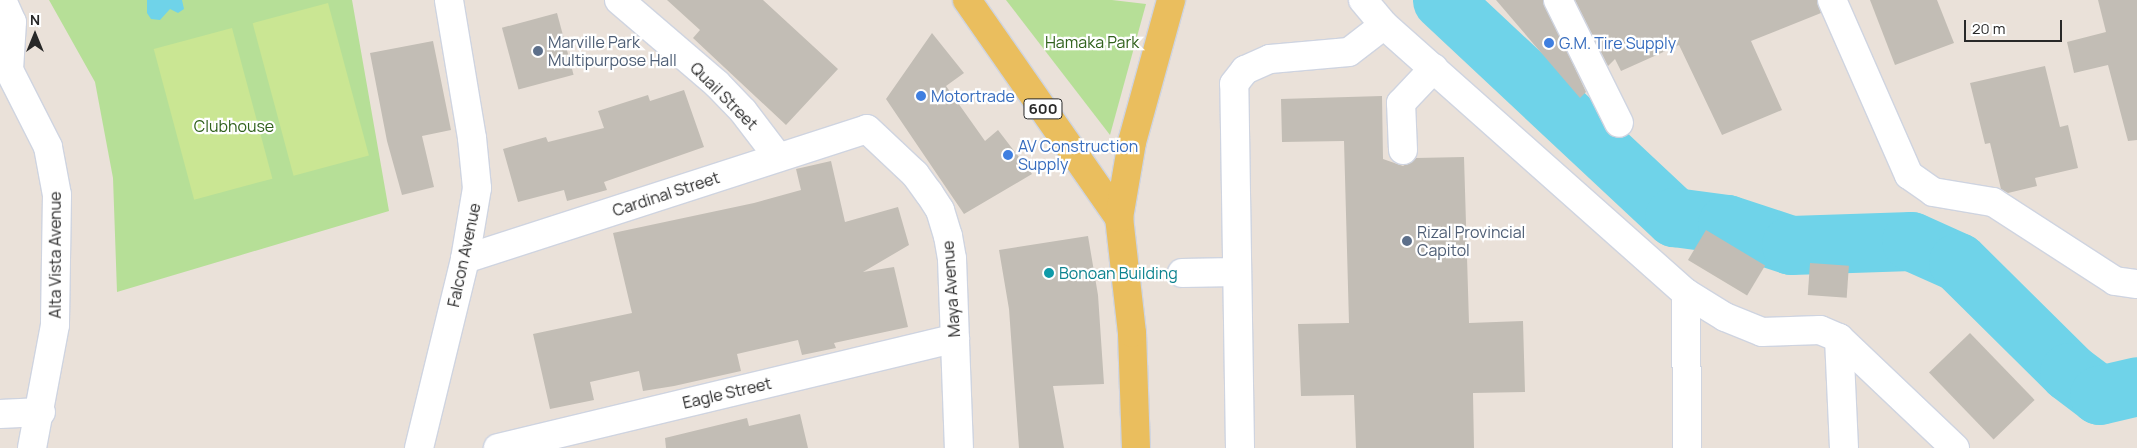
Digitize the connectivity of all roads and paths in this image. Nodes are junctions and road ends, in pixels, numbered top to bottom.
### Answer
1 (2, 0) edge
2 (449, 0) edge
3 (619, 0) edge
4 (968, 0) edge
5 (1171, 0) edge
6 (1363, 0) edge
7 (1558, 0) edge
8 (1832, 0) edge
9 (1384, 25) junction
10 (1434, 68) junction
11 (3, 69) edge
12 (1619, 123) dead end
13 (868, 129) joint
14 (1403, 150) dead end
15 (778, 157) junction
16 (1119, 218) junction
17 (465, 259) junction
18 (1237, 272) junction
19 (1182, 273) dead end
20 (2137, 284) edge
21 (1686, 293) junction
22 (956, 338) junction
23 (1839, 338) junction
24 (41, 412) junction
25 (0, 414) edge
26 (32, 448) edge
27 (419, 448) edge
28 (498, 448) edge
29 (959, 448) edge
30 (1136, 448) edge
31 (1240, 448) edge
32 (1687, 448) edge
33 (1844, 448) edge
34 (1955, 448) edge

1 - 11 street, Alta Vista Avenue
2 - 17 street, Falcon Avenue
3 - 15 street, Quail Street
4 - 16 main road, 600
5 - 16 main road, 600
6 - 9 street
7 - 12 street
8 - 20 street
9 - 10 street
9 - 18 street
10 - 14 street
10 - 21 street
11 - 24 street, Alta Vista Avenue
13 - 15 street, Cardinal Street
13 - 22 street, Maya Avenue
15 - 17 street, Cardinal Street
16 - 30 main road, 600
17 - 27 street, Falcon Avenue
18 - 19 street
18 - 31 street
21 - 23 street
21 - 32 street
22 - 28 street, Eagle Street
22 - 29 street, Maya Avenue
23 - 33 street
23 - 34 street
24 - 25 street
24 - 26 street, Alta Vista Avenue

